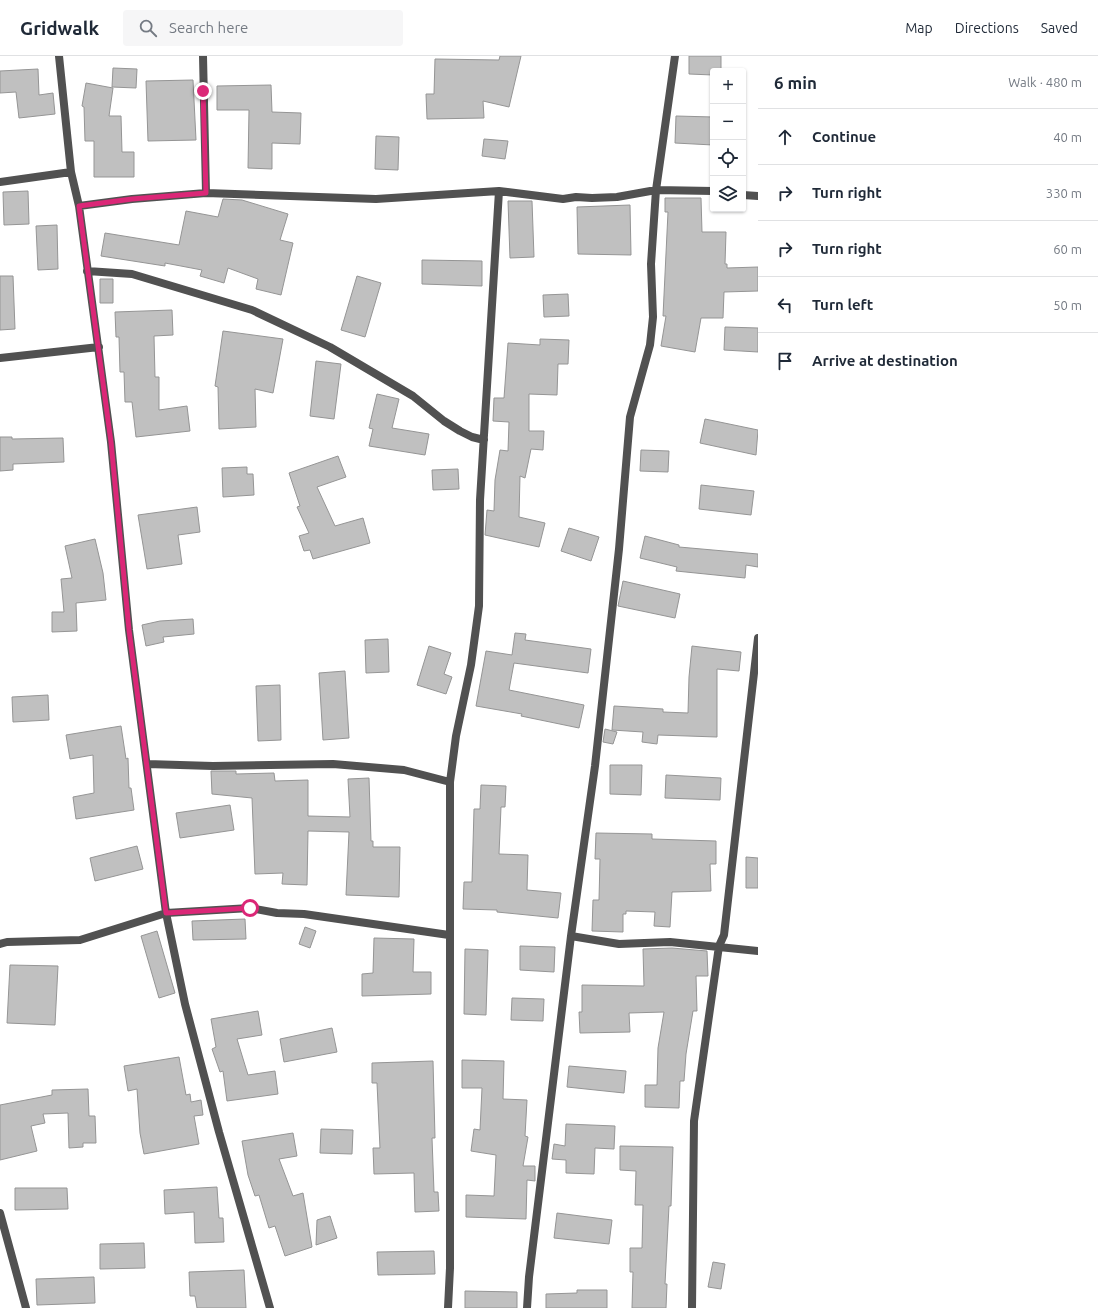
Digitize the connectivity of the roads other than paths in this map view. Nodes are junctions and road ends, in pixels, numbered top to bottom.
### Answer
1 (58, 56) edge
2 (203, 56) edge
3 (675, 56) edge
4 (71, 172) junction
5 (0, 182) edge
6 (656, 190) junction
7 (499, 191) junction
8 (710, 191) edge
9 (206, 193) junction
10 (746, 195) edge
11 (758, 196) edge
12 (79, 206) junction
13 (86, 271) junction
14 (99, 347) junction
15 (0, 358) edge
16 (484, 440) junction
17 (758, 638) edge
18 (147, 764) junction
19 (450, 782) junction
20 (166, 913) junction
21 (449, 935) junction
22 (571, 936) junction
23 (0, 944) edge
24 (719, 946) junction
25 (758, 951) edge
26 (0, 1212) edge
27 (26, 1308) edge
28 (270, 1308) edge
29 (448, 1308) edge
30 (527, 1308) edge
31 (692, 1308) edge

1 - 4 street
2 - 9 street
3 - 6 street
4 - 5 street
4 - 12 street
6 - 7 street
6 - 8 street
6 - 22 street
7 - 9 street
7 - 16 street
9 - 12 street
10 - 11 street
12 - 13 street
13 - 14 street
13 - 16 street
14 - 15 street
14 - 18 street
16 - 19 street
17 - 24 street
18 - 19 street
18 - 20 street
19 - 21 street
20 - 21 street
20 - 23 street
20 - 28 street
21 - 29 street
22 - 24 street
22 - 30 street
24 - 25 street
24 - 31 street
26 - 27 street

